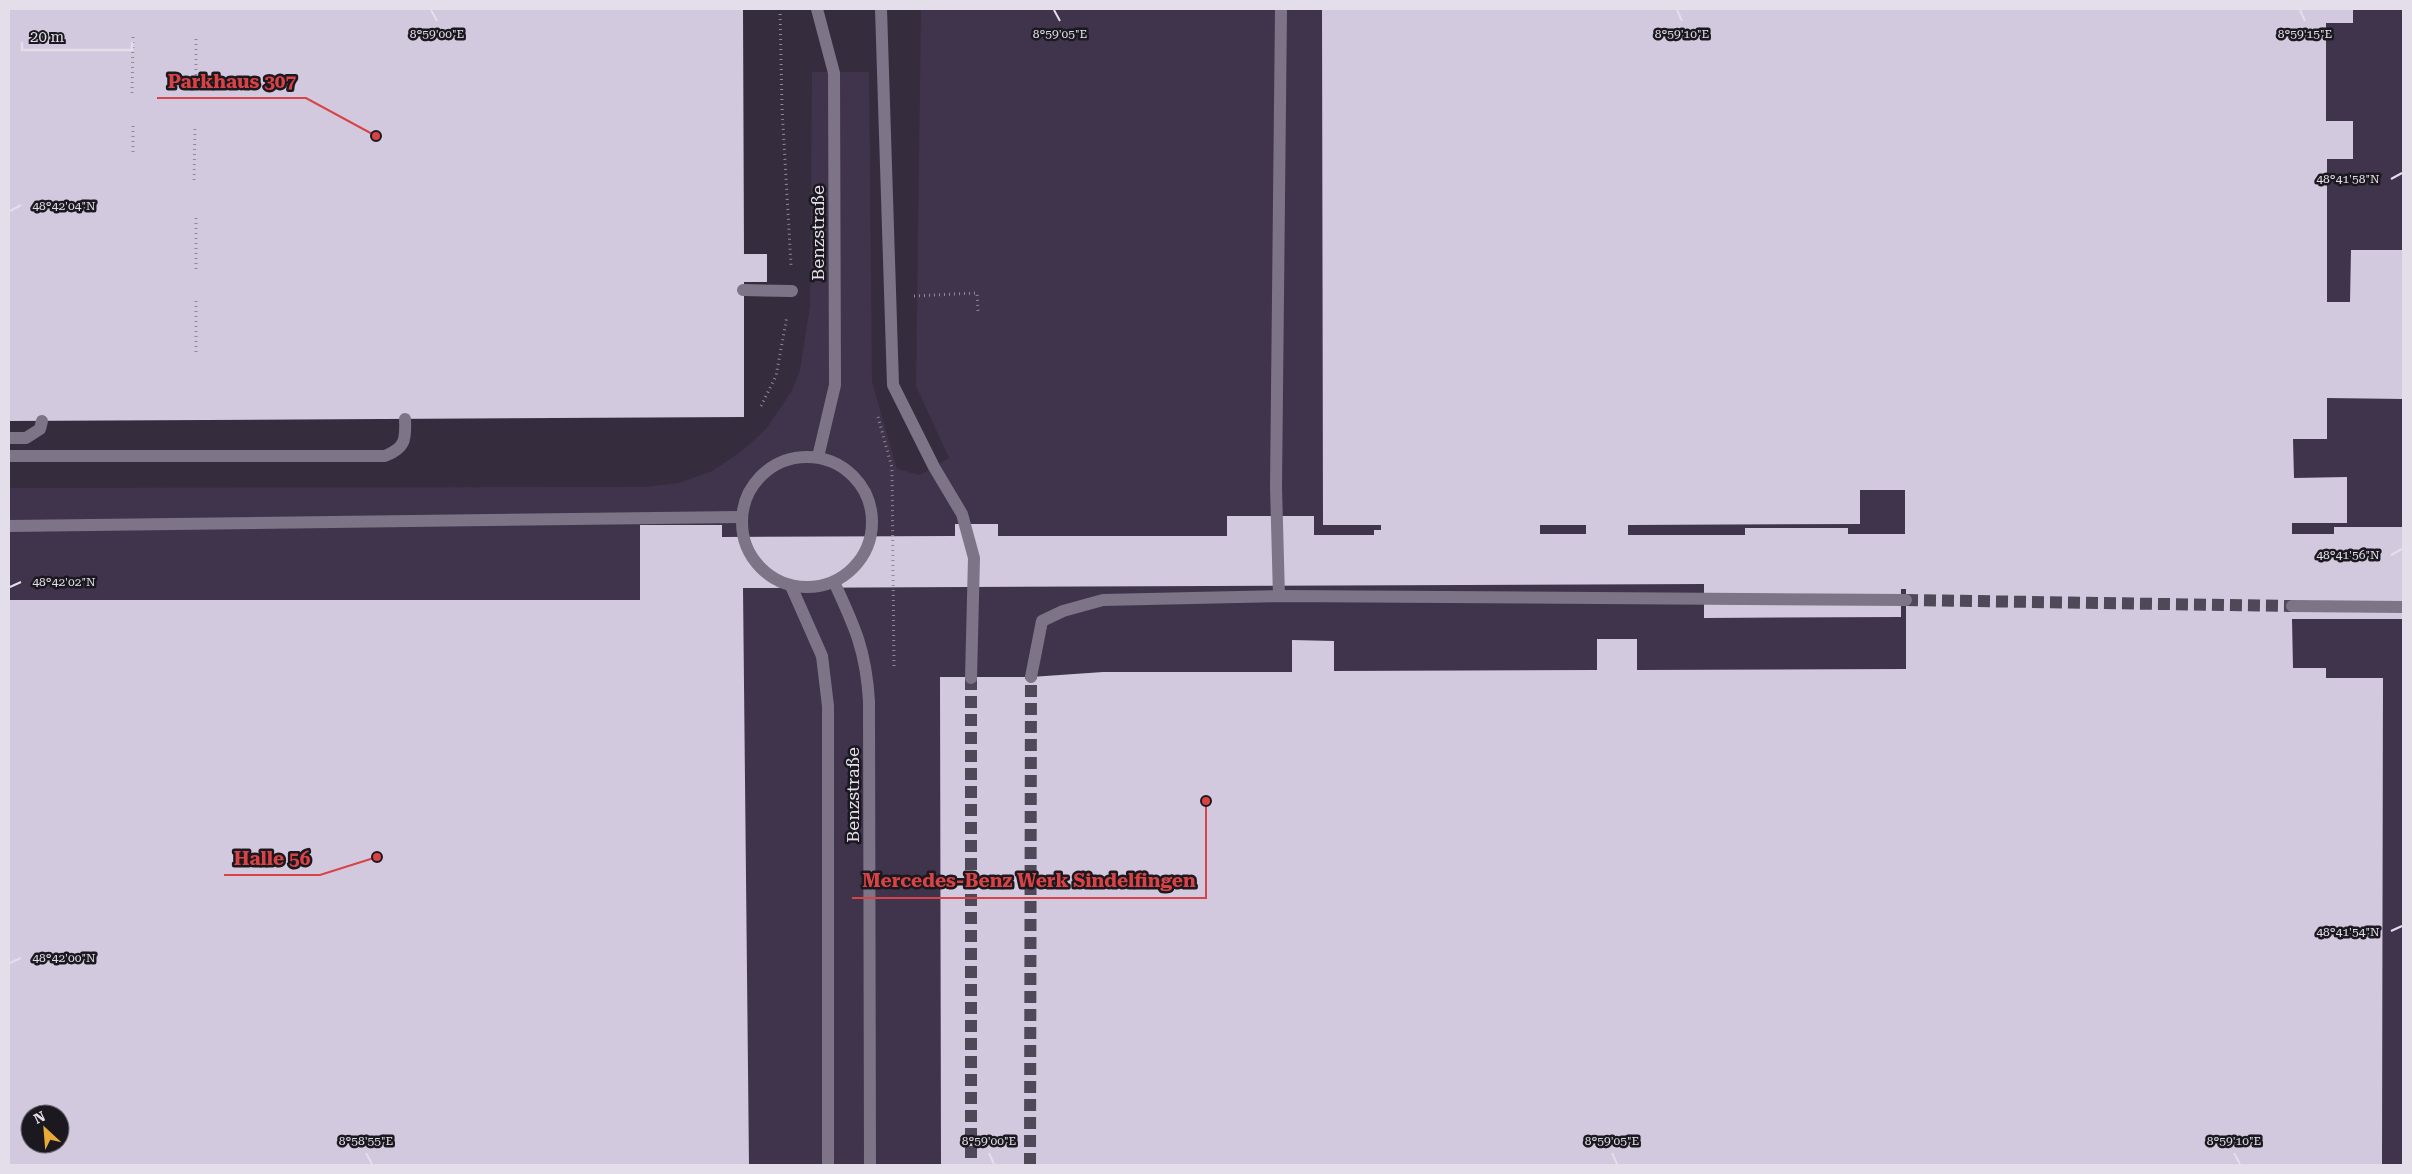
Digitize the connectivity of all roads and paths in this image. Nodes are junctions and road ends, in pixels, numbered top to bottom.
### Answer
1 (780, 9) edge
2 (817, 9) edge
3 (881, 9) edge
4 (1281, 9) edge
5 (133, 37) dead end
6 (196, 38) dead end
7 (196, 90) dead end
8 (132, 93) dead end
9 (133, 126) dead end
10 (195, 126) dead end
11 (133, 154) dead end
12 (194, 180) dead end
13 (196, 214) dead end
14 (196, 268) dead end
15 (743, 290) dead end
16 (792, 291) junction
17 (906, 296) dead end
18 (196, 301) dead end
19 (978, 311) dead end
20 (196, 356) dead end
21 (761, 406) dead end
22 (405, 419) dead end
23 (42, 421) dead end
24 (9, 438) edge
25 (9, 456) edge
26 (818, 457) junction
27 (740, 517) junction
28 (9, 526) edge
29 (834, 582) junction
30 (792, 586) junction
31 (1279, 596) junction
32 (1906, 600) tunnel mouth
33 (2292, 606) tunnel mouth
34 (2403, 607) edge
35 (1031, 677) tunnel mouth
36 (971, 678) tunnel mouth
37 (828, 1165) edge
38 (870, 1165) edge

1 - 16 path
2 - 26 street, Benzstraße
3 - 36 street
4 - 31 street
5 - 8 path
6 - 7 path
9 - 11 path
10 - 12 path
13 - 14 path
15 - 16 street
16 - 21 path
17 - 19 path
18 - 20 path
22 - 25 street
23 - 24 street
26 - 27 street
26 - 29 street
27 - 28 street
27 - 30 street
29 - 30 street
29 - 38 street, Benzstraße
30 - 37 street
31 - 32 street
31 - 35 street
33 - 34 street

